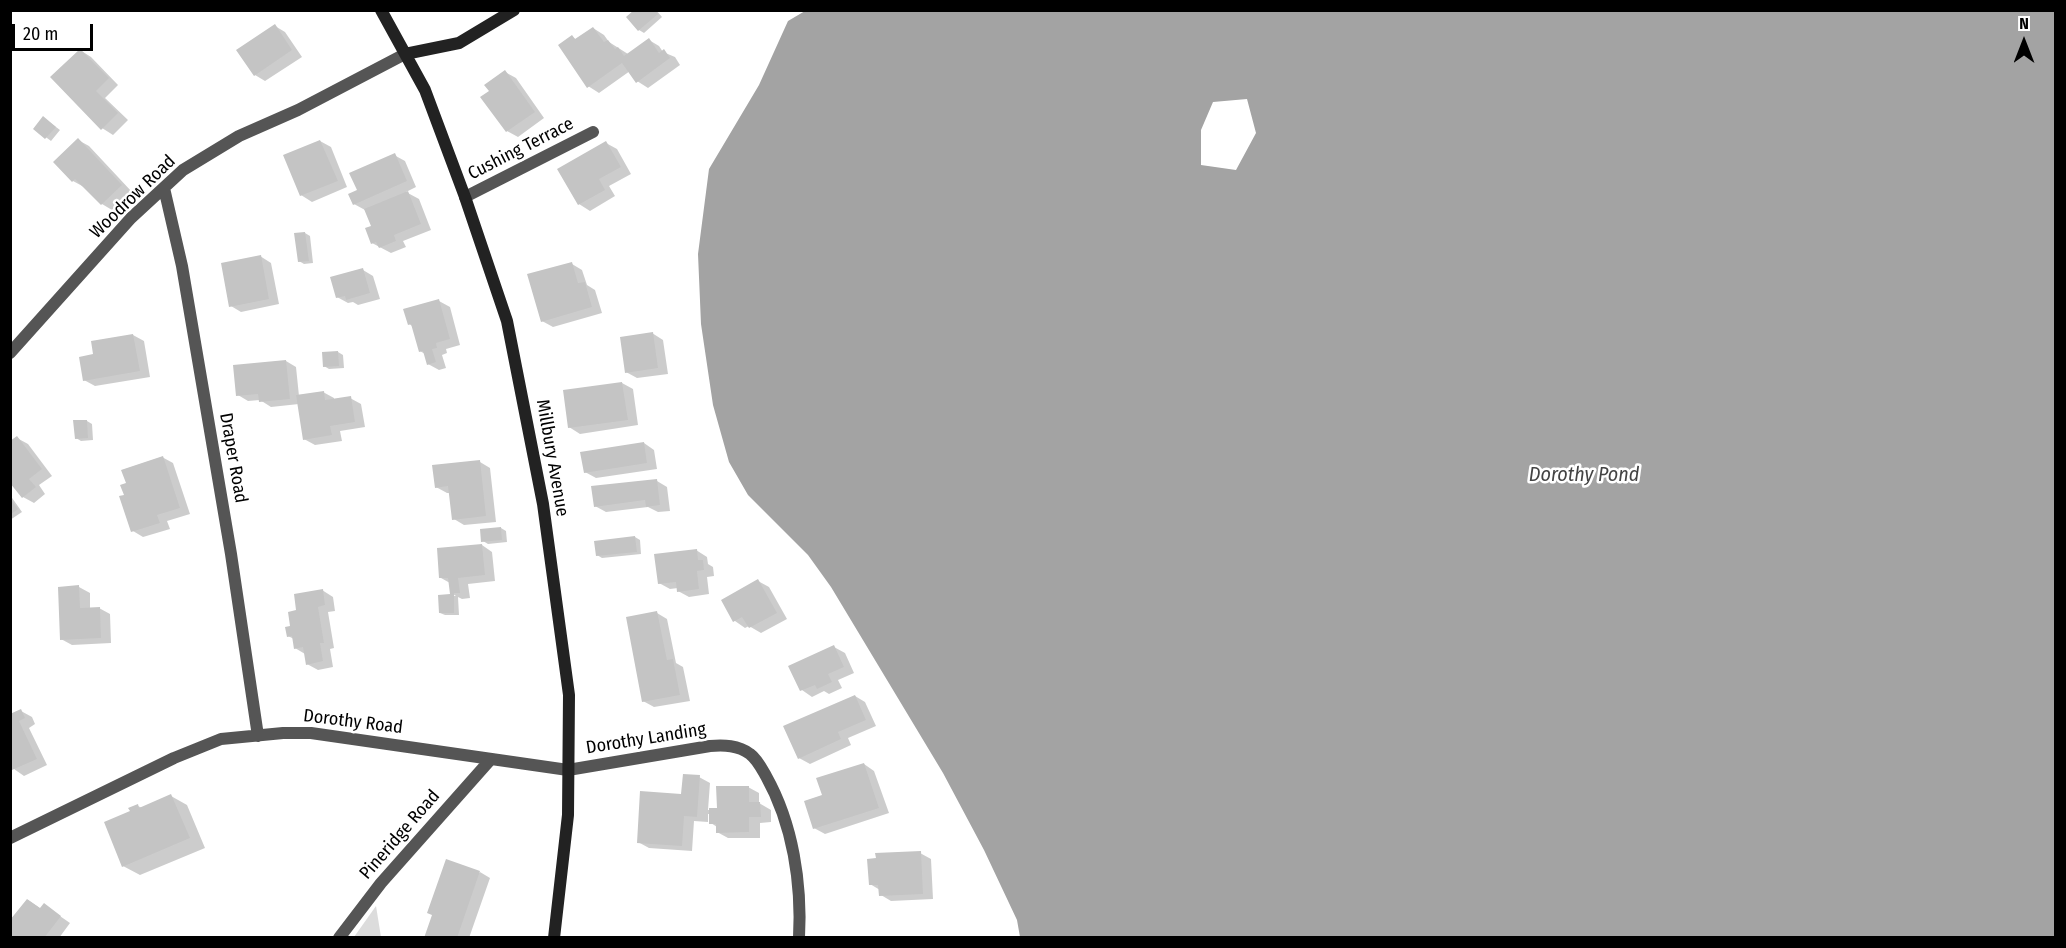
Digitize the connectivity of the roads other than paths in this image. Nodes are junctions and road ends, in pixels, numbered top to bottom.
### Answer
1 (381, 10) edge
2 (514, 10) edge
3 (405, 54) junction
4 (592, 132) dead end
5 (164, 188) junction
6 (465, 197) junction
7 (10, 353) edge
8 (258, 736) junction
9 (491, 759) junction
10 (568, 770) junction
11 (10, 838) edge
12 (339, 938) edge
13 (554, 938) edge
14 (799, 938) edge

1 - 3 main road, Millbury Avenue
2 - 3 main road
3 - 5 street, Woodrow Road
3 - 6 main road, Millbury Avenue
4 - 6 street, Cushing Terrace
5 - 7 street, Woodrow Road
5 - 8 street, Draper Road
6 - 10 main road, Millbury Avenue
8 - 9 street, Dorothy Road
8 - 11 street, Dorothy Road
9 - 10 street, Dorothy Road
9 - 12 street, Pineridge Road
10 - 13 main road, Millbury Avenue
10 - 14 street, Dorothy Landing

